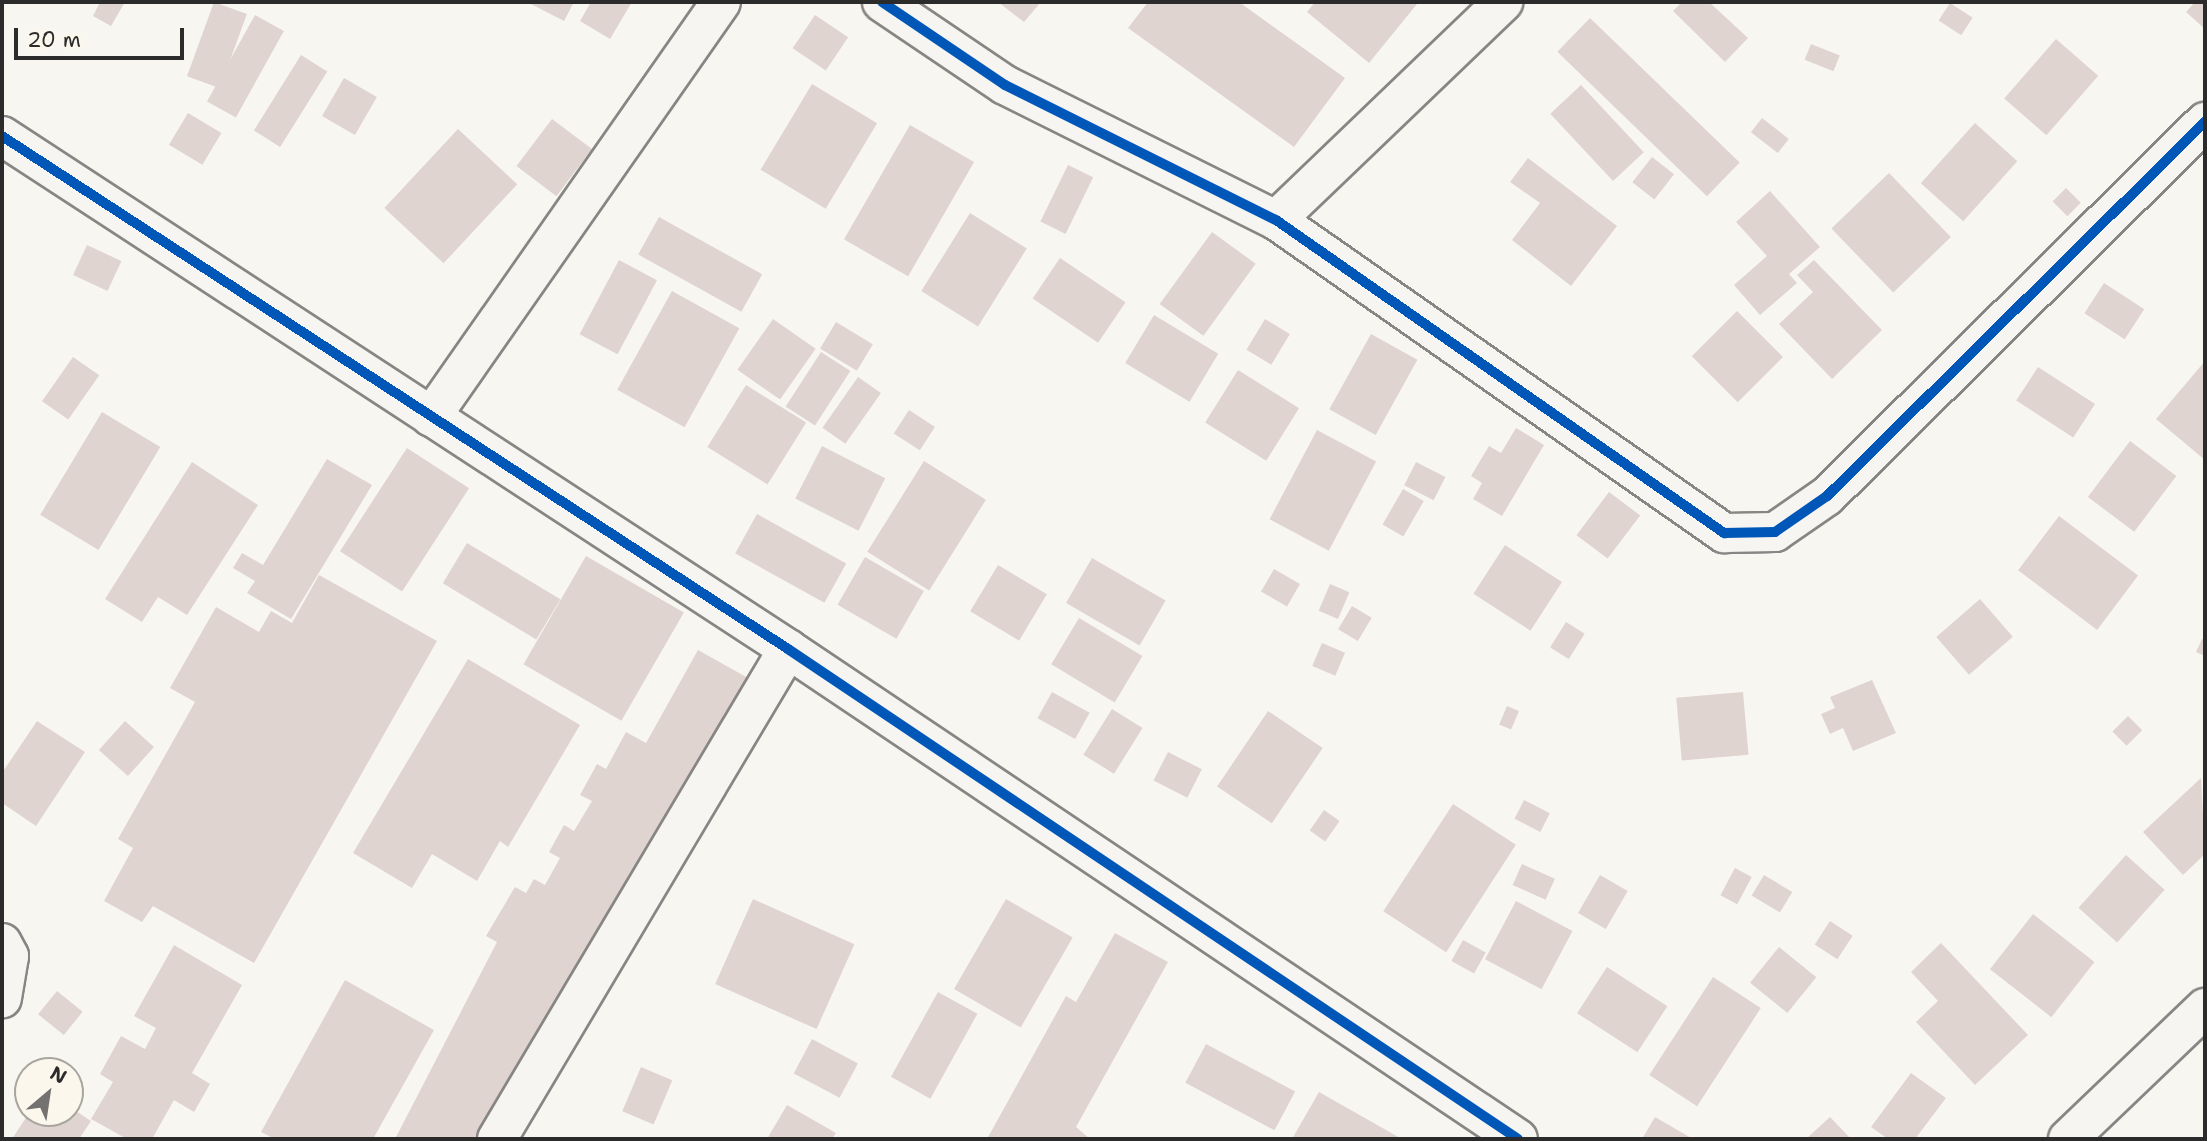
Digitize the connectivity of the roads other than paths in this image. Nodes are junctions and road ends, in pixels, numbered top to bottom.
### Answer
1 (721, 2) edge
2 (882, 2) edge
3 (1503, 2) edge
4 (2205, 122) edge
5 (2, 136) edge
6 (1276, 220) junction
7 (431, 417) junction
8 (788, 649) junction
9 (2, 943) edge
10 (2, 998) edge
11 (2205, 1008) edge
12 (498, 1139) edge
13 (1518, 1139) edge
14 (2068, 1139) edge

1 - 7 street
2 - 6 street
3 - 6 street
4 - 6 street
5 - 7 street
7 - 8 street
8 - 12 street
8 - 13 street
9 - 10 street
11 - 14 street

